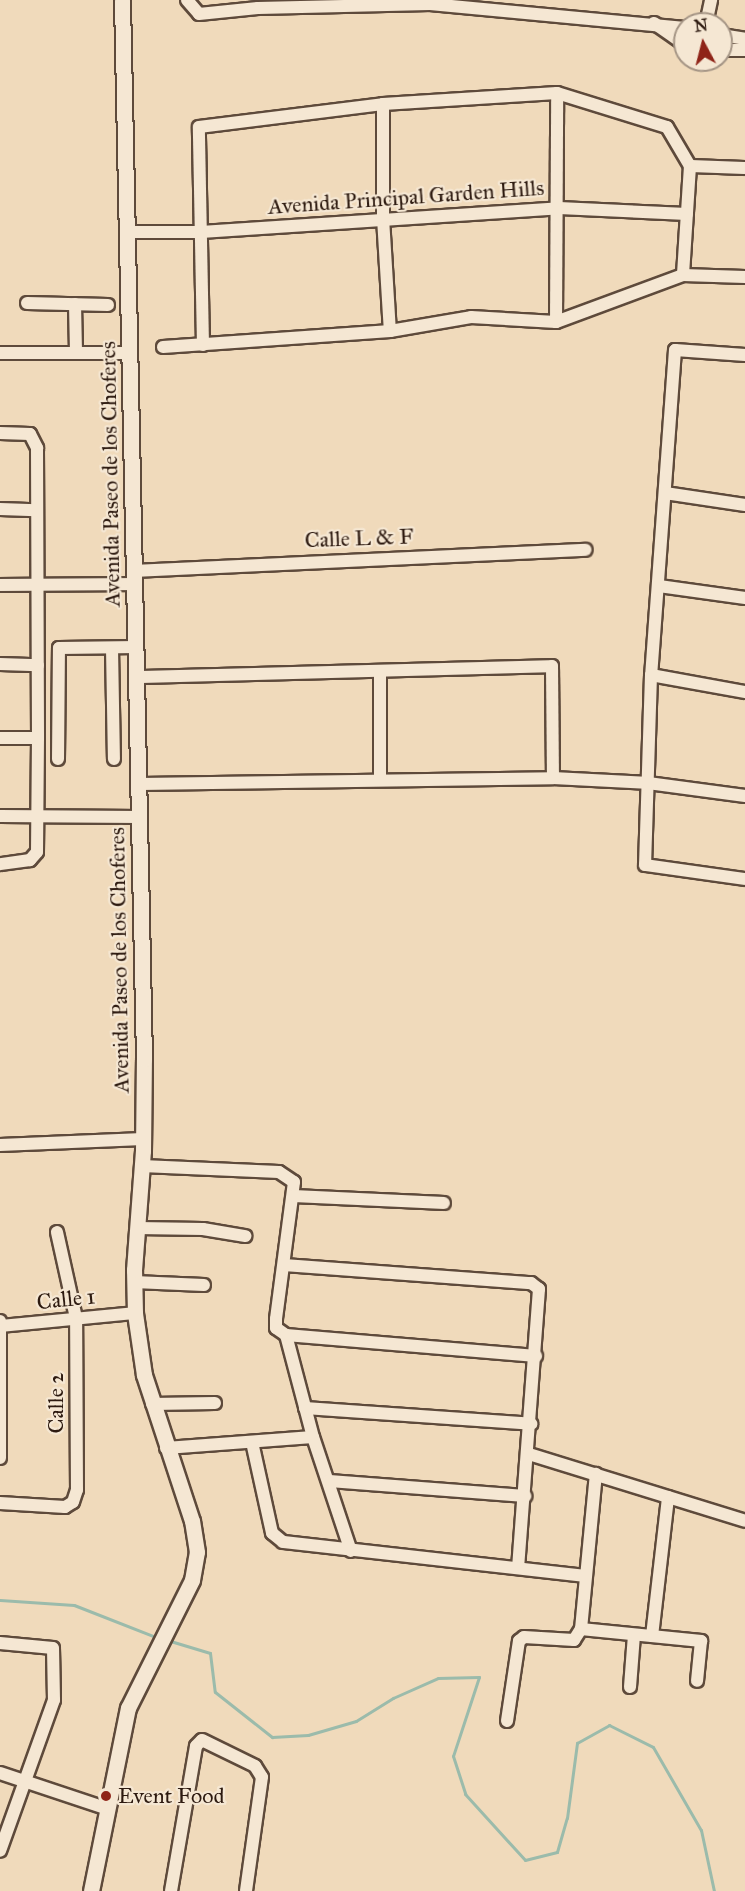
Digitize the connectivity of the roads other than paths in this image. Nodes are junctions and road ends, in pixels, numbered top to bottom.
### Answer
1 (122, 0) edge
2 (187, 0) edge
3 (424, 2) edge
4 (258, 4) edge
5 (654, 23) junction
6 (673, 26) edge
7 (673, 36) edge
8 (557, 93) junction
9 (383, 104) junction
10 (690, 166) junction
11 (745, 168) edge
12 (559, 208) junction
13 (687, 214) junction
14 (383, 218) junction
15 (128, 232) junction
16 (201, 232) junction
17 (683, 275) junction
18 (745, 278) edge
19 (27, 303) dead end
20 (75, 304) junction
21 (108, 304) dead end
22 (556, 322) junction
23 (390, 332) junction
24 (203, 345) junction
25 (163, 347) dead end
26 (0, 353) edge
27 (75, 353) junction
28 (131, 353) junction
29 (745, 355) edge
30 (0, 433) edge
31 (665, 493) junction
32 (745, 505) edge
33 (0, 509) edge
34 (36, 510) junction
35 (586, 550) dead end
36 (134, 577) junction
37 (0, 585) edge
38 (37, 586) junction
39 (658, 586) junction
40 (745, 598) edge
41 (137, 647) junction
42 (112, 648) junction
43 (0, 664) edge
44 (38, 665) junction
45 (380, 671) junction
46 (651, 675) junction
47 (138, 677) junction
48 (745, 692) edge
49 (0, 738) edge
50 (38, 738) junction
51 (58, 759) dead end
52 (114, 759) dead end
53 (552, 778) junction
54 (381, 779) junction
55 (648, 783) junction
56 (140, 784) junction
57 (745, 795) edge
58 (0, 816) edge
59 (37, 816) junction
60 (139, 817) junction
61 (0, 864) edge
62 (745, 879) edge
63 (143, 1139) junction
64 (0, 1145) edge
65 (142, 1166) junction
66 (294, 1196) junction
67 (444, 1203) dead end
68 (137, 1228) junction
69 (57, 1232) dead end
70 (245, 1236) dead end
71 (284, 1265) junction
72 (134, 1282) junction
73 (204, 1285) dead end
74 (135, 1313) junction
75 (76, 1318) junction
76 (0, 1325) edge
77 (286, 1335) junction
78 (536, 1356) junction
79 (216, 1403) dead end
80 (152, 1404) junction
81 (305, 1408) junction
82 (531, 1424) junction
83 (314, 1437) junction
84 (252, 1442) junction
85 (166, 1448) junction
86 (529, 1454) junction
87 (0, 1458) edge
88 (596, 1474) junction
89 (328, 1481) junction
90 (525, 1496) junction
91 (668, 1497) junction
92 (0, 1503) edge
93 (745, 1521) edge
94 (351, 1551) junction
95 (518, 1567) junction
96 (584, 1576) junction
97 (581, 1629) junction
98 (634, 1635) junction
99 (652, 1636) junction
100 (0, 1643) edge
101 (697, 1681) dead end
102 (630, 1687) dead end
103 (507, 1721) dead end
104 (0, 1773) edge
105 (25, 1783) junction
106 (108, 1809) junction
107 (0, 1851) edge
108 (91, 1891) edge
109 (171, 1891) edge
110 (246, 1891) edge

1 - 15 street, Avenida Paseo de los Choferes
2 - 4 street
3 - 4 street
3 - 5 street
5 - 6 street
5 - 7 street
8 - 9 street
8 - 10 street
8 - 12 street
9 - 14 street
9 - 16 street
10 - 11 street
10 - 13 street
12 - 13 street, Avenida Principal Garden Hills
12 - 14 street, Avenida Principal Garden Hills
12 - 22 street
13 - 17 street
14 - 16 street, Avenida Principal Garden Hills
14 - 23 street
15 - 16 street, Avenida Principal Garden Hills
15 - 28 street, Avenida Paseo de los Choferes
16 - 24 street
17 - 18 street
17 - 22 street
19 - 20 street
20 - 21 street
20 - 27 street
22 - 23 street
23 - 24 street
24 - 25 street
26 - 27 street
27 - 28 street
28 - 36 street, Avenida Paseo de los Choferes
29 - 31 street
30 - 34 street
31 - 32 street
31 - 39 street
33 - 34 street
34 - 38 street
35 - 36 street, Calle L & F
36 - 38 street, Calle L & F
36 - 41 street, Avenida Paseo de los Choferes
37 - 38 street, Calle L & F
38 - 44 street
39 - 40 street
39 - 46 street
41 - 42 street
41 - 47 street, Avenida Paseo de los Choferes
42 - 51 street
42 - 52 street
43 - 44 street
44 - 50 street
45 - 47 street
45 - 53 street
45 - 54 street
46 - 48 street
46 - 55 street
47 - 56 street, Avenida Paseo de los Choferes
49 - 50 street
50 - 59 street
53 - 54 street
53 - 55 street
54 - 56 street
55 - 57 street
55 - 62 street
56 - 60 street, Avenida Paseo de los Choferes
58 - 59 street
59 - 60 street
59 - 61 street
60 - 63 street, Avenida Paseo de los Choferes
63 - 64 street
63 - 65 street, Avenida Paseo de los Choferes
65 - 66 street
65 - 68 street, Avenida Paseo de los Choferes
66 - 67 street
66 - 71 street
68 - 70 street
68 - 72 street, Avenida Paseo de los Choferes
69 - 75 street, Calle 2
71 - 77 street
71 - 78 street
72 - 73 street
72 - 74 street, Avenida Paseo de los Choferes
74 - 75 street, Calle 1
74 - 80 street, Avenida Paseo de los Choferes
75 - 76 street, Calle 1
75 - 92 street, Calle 2
76 - 87 street
77 - 78 street
77 - 81 street
78 - 82 street
79 - 80 street
80 - 85 street, Avenida Paseo de los Choferes
81 - 82 street
81 - 83 street
82 - 86 street
83 - 84 street
83 - 89 street
84 - 85 street
84 - 94 street
85 - 106 street, Avenida Paseo de los Choferes
86 - 88 street
86 - 90 street
88 - 91 street
88 - 96 street
89 - 90 street
89 - 94 street
90 - 95 street
91 - 93 street
91 - 99 street
94 - 95 street
95 - 96 street
96 - 97 street
97 - 98 street
97 - 103 street
98 - 99 street
98 - 102 street
99 - 101 street
100 - 105 street
104 - 105 street
105 - 106 street
105 - 107 street
106 - 108 street, Avenida Paseo de los Choferes
109 - 110 street

